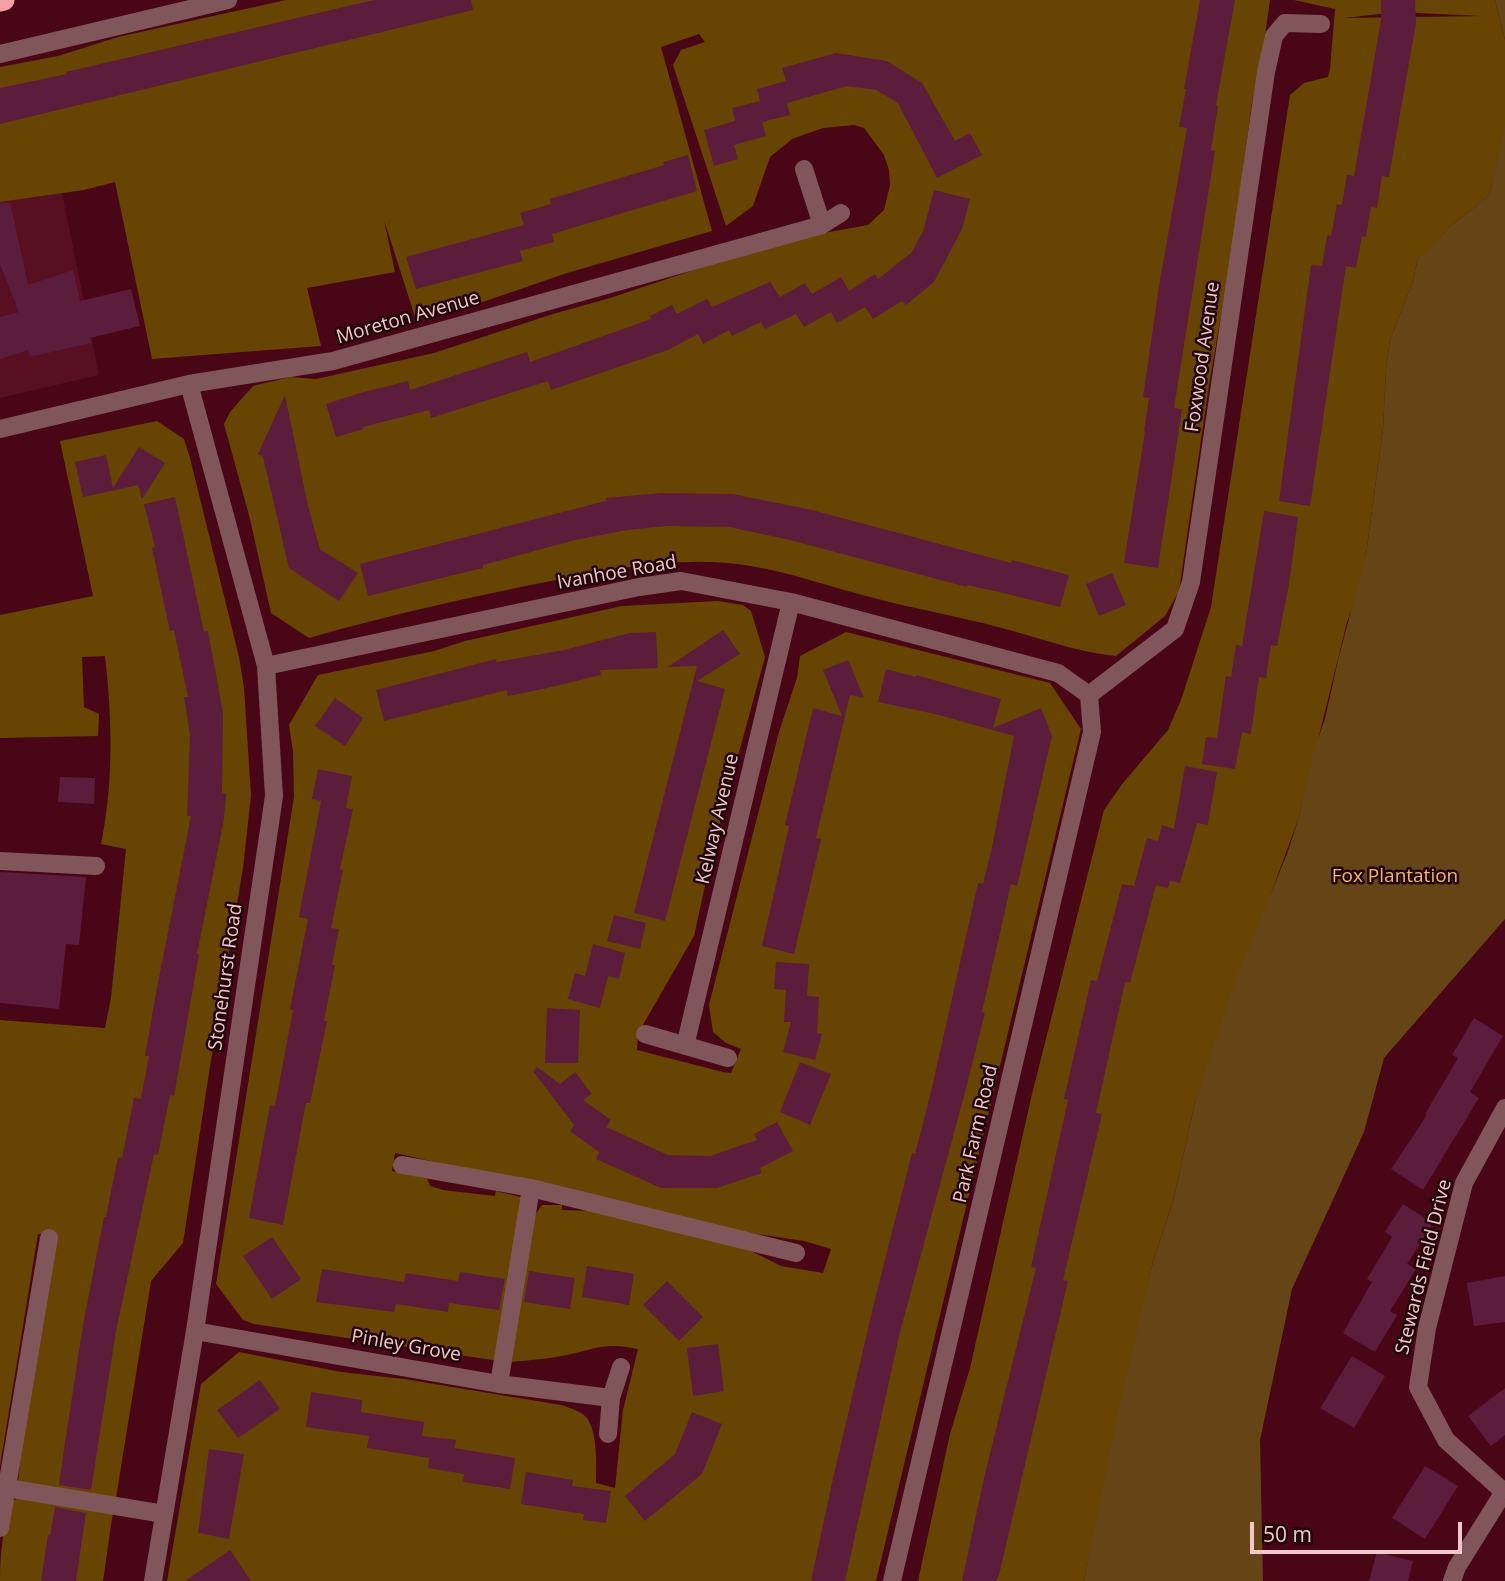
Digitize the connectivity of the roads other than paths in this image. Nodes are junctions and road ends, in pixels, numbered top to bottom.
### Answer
1 (228, 0) edge
2 (1321, 24) dead end
3 (0, 54) edge
4 (804, 169) dead end
5 (841, 213) dead end
6 (822, 225) junction
7 (189, 384) junction
8 (0, 429) edge
9 (791, 602) junction
10 (266, 666) junction
11 (1089, 695) junction
12 (0, 861) edge
13 (96, 866) dead end
14 (645, 1034) dead end
15 (685, 1046) junction
16 (728, 1058) dead end
17 (1505, 1112) edge
18 (402, 1165) dead end
19 (531, 1188) junction
20 (49, 1238) dead end
21 (796, 1253) dead end
22 (195, 1331) junction
23 (621, 1367) dead end
24 (499, 1384) junction
25 (611, 1398) junction
26 (608, 1434) dead end
27 (7, 1488) junction
28 (1504, 1491) edge
29 (164, 1514) junction
30 (0, 1528) edge
31 (153, 1581) edge
32 (892, 1581) edge
33 (1452, 1581) edge

1 - 3 street
2 - 11 street, Foxwood Avenue
4 - 6 street
5 - 6 street, Moreton Avenue
6 - 7 street, Moreton Avenue
7 - 8 street, Moreton Avenue
7 - 10 street, Stonehurst Road
9 - 10 street, Ivanhoe Road
9 - 11 street, Ivanhoe Road
9 - 15 street, Kelway Avenue
10 - 22 street, Stonehurst Road
11 - 32 street, Park Farm Road
12 - 13 street
14 - 15 street
15 - 16 street
17 - 28 street, Stewards Field Drive
18 - 19 street
19 - 21 street
19 - 24 street
20 - 27 street
22 - 24 street, Pinley Grove
22 - 29 street, Stonehurst Road
23 - 25 street
24 - 25 street, Pinley Grove
25 - 26 street
27 - 29 street
27 - 30 street
28 - 33 street
29 - 31 street, Stonehurst Road

